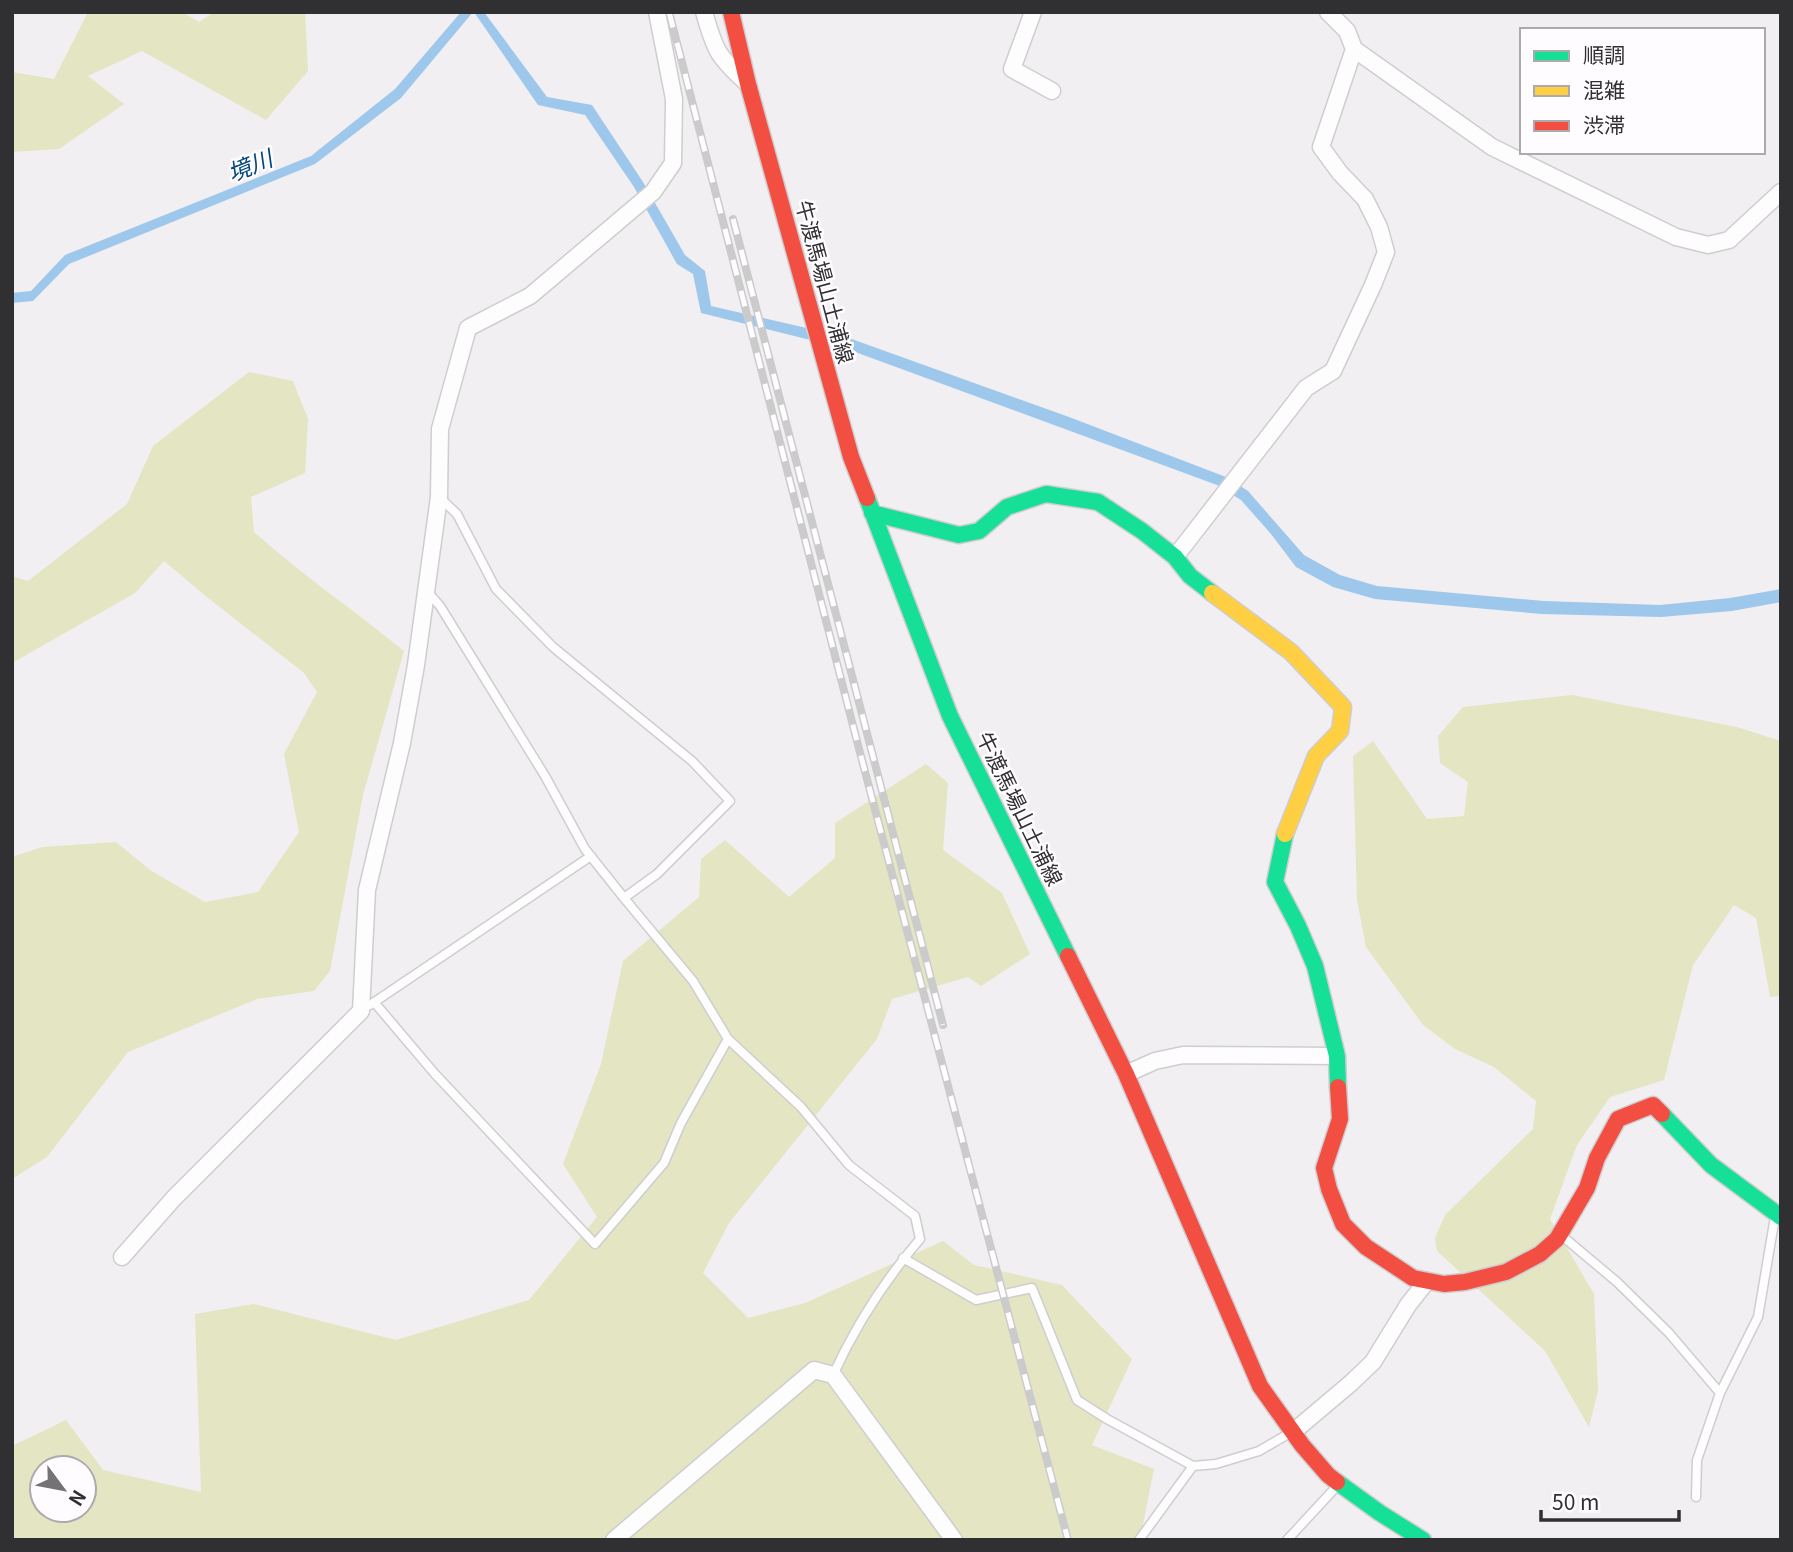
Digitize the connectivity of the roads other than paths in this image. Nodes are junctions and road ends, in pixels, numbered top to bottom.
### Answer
1 (657, 12) edge
2 (704, 12) edge
3 (732, 12) edge
4 (1033, 12) edge
5 (1328, 12) edge
6 (1354, 49) junction
7 (748, 84) junction
8 (1052, 91) dead end
9 (1781, 192) edge
10 (439, 497) junction
11 (872, 513) junction
12 (1175, 557) junction
13 (426, 590) junction
14 (591, 856) junction
15 (624, 898) junction
16 (367, 1007) junction
17 (728, 1039) junction
18 (1337, 1056) junction
19 (1126, 1074) junction
20 (1778, 1216) edge
21 (1560, 1234) junction
22 (122, 1257) dead end
23 (903, 1258) junction
24 (1427, 1281) junction
25 (833, 1375) junction
26 (1720, 1393) junction
27 (1293, 1432) junction
28 (1193, 1466) junction
29 (1339, 1484) junction
30 (1696, 1497) dead end
31 (614, 1540) edge
32 (954, 1540) edge
33 (1139, 1540) edge
34 (1287, 1540) edge
35 (1423, 1540) edge

1 - 10 street
2 - 7 street
3 - 7 main road, 牛渡馬場山土浦線
4 - 8 street
5 - 6 street
6 - 9 street
6 - 12 street
7 - 11 main road, 牛渡馬場山土浦線
10 - 13 street
10 - 15 lane
11 - 12 main road
11 - 19 main road, 牛渡馬場山土浦線
12 - 18 main road
13 - 14 lane
13 - 16 street
14 - 15 lane
14 - 16 lane
15 - 17 lane
16 - 17 lane
16 - 22 street
17 - 23 lane
18 - 19 street
18 - 24 main road
19 - 27 main road, 牛渡馬場山土浦線
20 - 21 main road
20 - 26 lane
21 - 24 main road
21 - 26 lane
23 - 25 lane
23 - 28 lane
24 - 27 street
25 - 31 street
25 - 32 street
26 - 30 lane
27 - 28 lane
27 - 29 main road, 牛渡馬場山土浦線
28 - 33 lane
29 - 34 lane
29 - 35 main road, 牛渡馬場山土浦線

